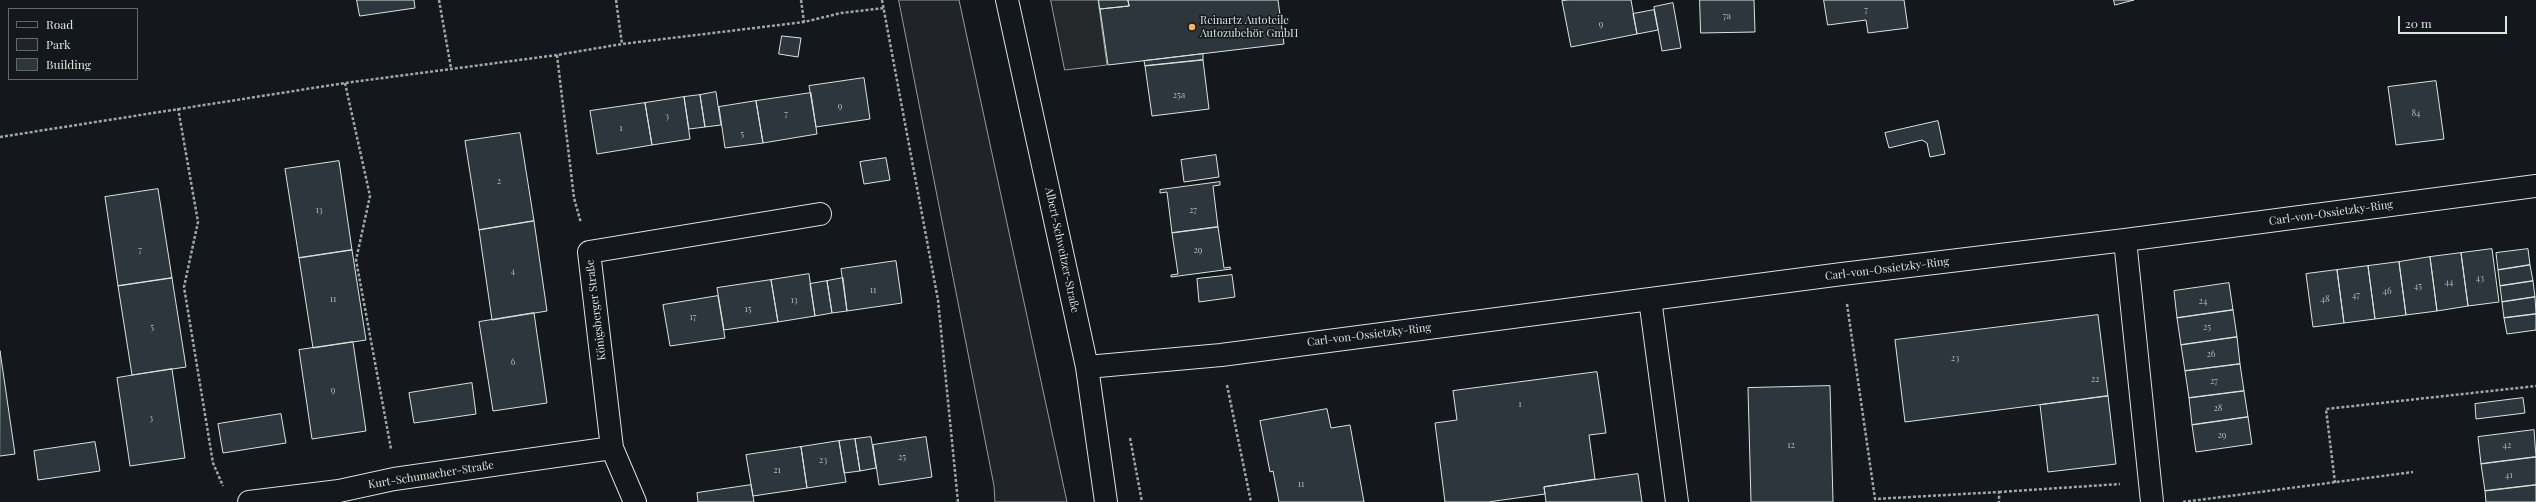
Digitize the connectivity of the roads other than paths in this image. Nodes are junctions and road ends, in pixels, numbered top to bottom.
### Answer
1 (1007, 0) edge
2 (2536, 186) edge
3 (820, 214) dead end
4 (2126, 240) junction
5 (1650, 299) junction
6 (1087, 366) junction
7 (612, 448) junction
8 (2151, 492) edge
9 (340, 496) edge
10 (249, 502) edge
11 (635, 502) edge
12 (1106, 502) edge
13 (1676, 502) edge

1 - 6 street, Albert-Schweitzer-Straße
2 - 4 street, Carl-von-Ossietzky-Ring
3 - 7 street, Königsberger Straße
4 - 5 street, Carl-von-Ossietzky-Ring
4 - 8 street
5 - 6 street, Carl-von-Ossietzky-Ring
5 - 13 street
6 - 12 street, Albert-Schweitzer-Straße
7 - 9 street, Kurt-Schumacher-Straße
7 - 11 street, Königsberger Straße
9 - 10 street, Kurt-Schumacher-Straße

